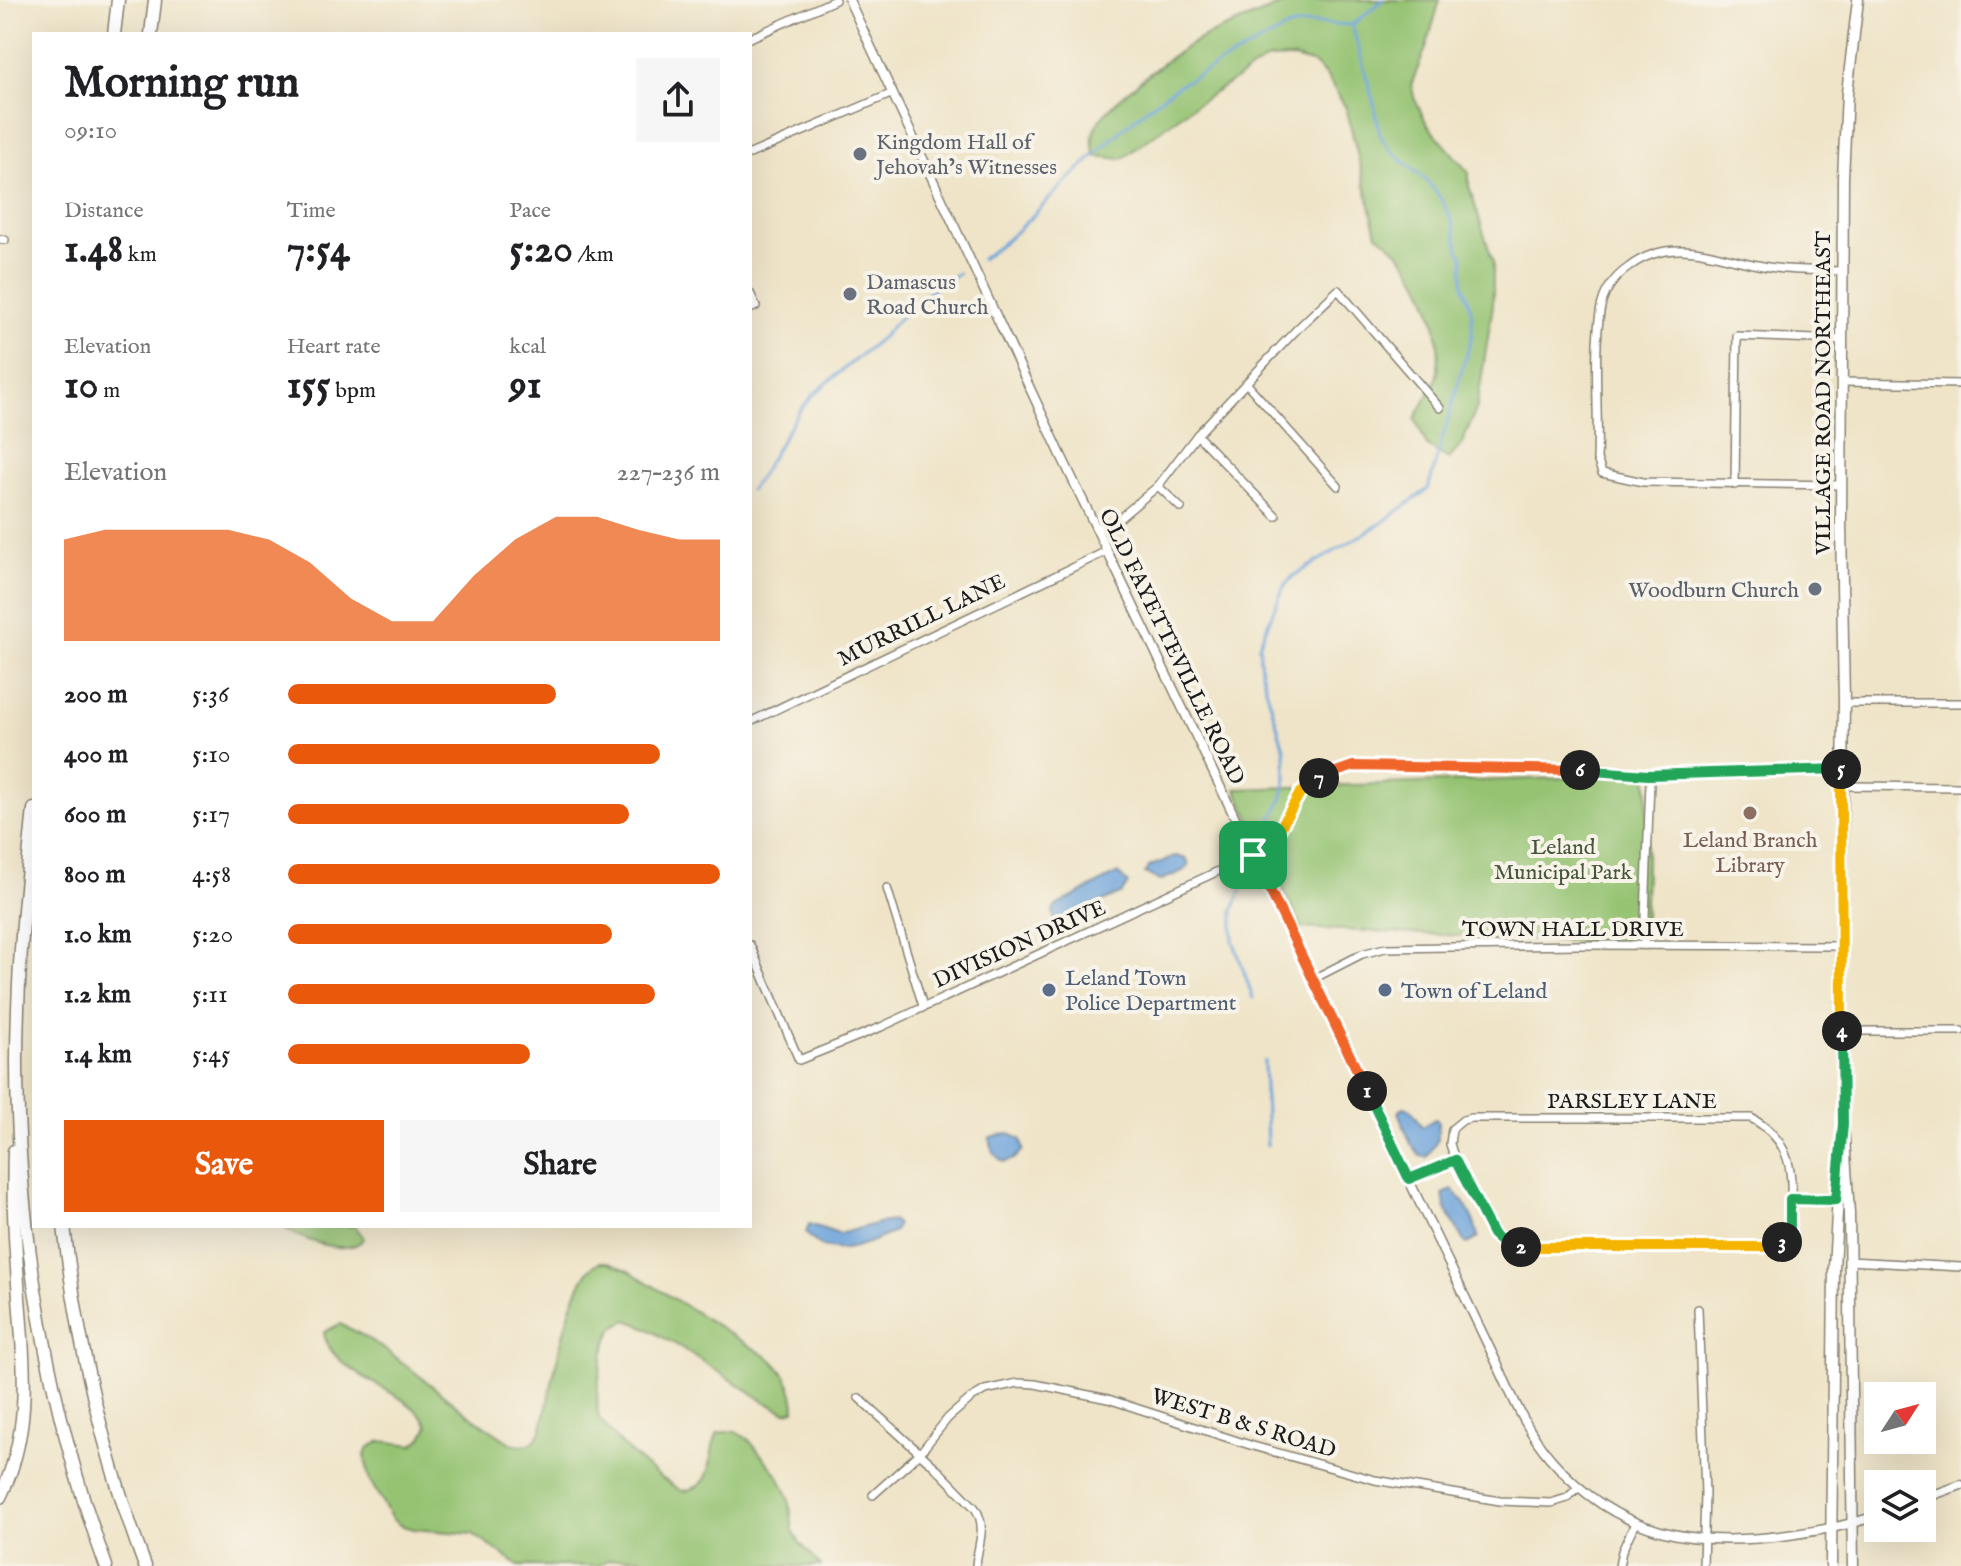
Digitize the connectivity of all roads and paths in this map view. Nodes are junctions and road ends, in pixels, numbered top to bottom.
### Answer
1 (118, 0) edge
2 (155, 0) edge
3 (835, 0) edge
4 (849, 0) edge
5 (1858, 0) edge
6 (114, 32) edge
7 (151, 32) edge
8 (752, 37) edge
9 (893, 93) junction
10 (752, 153) edge
11 (1843, 271) junction
12 (1843, 340) junction
13 (1842, 382) junction
14 (1247, 384) junction
15 (1961, 384) edge
16 (1440, 408) dead end
17 (1197, 435) junction
18 (1735, 485) junction
19 (1841, 485) junction
20 (1158, 486) junction
21 (1338, 486) dead end
22 (1181, 508) dead end
23 (1276, 516) dead end
24 (1097, 529) junction
25 (1107, 551) junction
26 (1844, 703) junction
27 (1961, 703) edge
28 (752, 721) edge
29 (1841, 768) junction
30 (1648, 775) junction
31 (1842, 786) junction
32 (1961, 787) edge
33 (32, 834) edge
34 (1253, 855) junction
35 (887, 888) dead end
36 (1644, 945) junction
37 (1841, 946) junction
38 (752, 950) edge
39 (1313, 979) junction
40 (923, 1006) junction
41 (1842, 1031) junction
42 (1961, 1031) edge
43 (18, 1088) junction
44 (1843, 1124) junction
45 (1455, 1160) junction
46 (1409, 1179) junction
47 (1790, 1199) junction
48 (1836, 1200) junction
49 (1848, 1200) junction
50 (64, 1228) edge
51 (1849, 1261) junction
52 (1961, 1267) edge
53 (1698, 1309) dead end
54 (859, 1398) dead end
55 (920, 1453) junction
56 (1961, 1485) edge
57 (1579, 1487) junction
58 (1936, 1494) edge
59 (873, 1495) dead end
60 (0, 1497) edge
61 (1864, 1520) edge
62 (1635, 1523) junction
63 (1852, 1524) junction
64 (1831, 1529) junction
65 (1703, 1540) junction
66 (106, 1566) edge
67 (145, 1566) edge
68 (976, 1566) edge
69 (1619, 1566) edge
70 (1703, 1566) edge
71 (1831, 1566) edge
72 (1853, 1566) edge

1 - 6 highway
2 - 7 highway
3 - 8 street
4 - 9 street, OLD FAYETTEVILLE ROAD
5 - 11 main road, VILLAGE ROAD NORTHEAST
9 - 10 street
9 - 24 street, OLD FAYETTEVILLE ROAD
11 - 12 main road, VILLAGE ROAD NORTHEAST
11 - 18 street
12 - 13 main road, VILLAGE ROAD NORTHEAST
12 - 18 street
13 - 15 street
13 - 19 main road, VILLAGE ROAD NORTHEAST
14 - 16 street
14 - 17 street
14 - 21 street
17 - 20 street
17 - 23 street
18 - 19 street
19 - 26 main road, VILLAGE ROAD NORTHEAST
20 - 22 street
20 - 24 street
24 - 25 street, OLD FAYETTEVILLE ROAD
25 - 28 street, MURRILL LANE
25 - 34 street, OLD FAYETTEVILLE ROAD
26 - 27 street
26 - 29 main road, VILLAGE ROAD NORTHEAST
29 - 30 street
29 - 31 main road, VILLAGE ROAD NORTHEAST
30 - 34 street
30 - 36 street
31 - 32 street
31 - 37 main road, VILLAGE ROAD NORTHEAST
33 - 43 highway
34 - 39 street, OLD FAYETTEVILLE ROAD
34 - 40 street, DIVISION DRIVE
35 - 40 street
36 - 37 street, TOWN HALL DRIVE
36 - 39 street, TOWN HALL DRIVE
37 - 41 main road, VILLAGE ROAD NORTHEAST
38 - 40 street, DIVISION DRIVE
39 - 46 street, OLD FAYETTEVILLE ROAD
41 - 42 street
41 - 44 main road, VILLAGE ROAD NORTHEAST
43 - 60 highway
43 - 66 highway
44 - 48 main road, VILLAGE ROAD NORTHEAST
44 - 49 main road, VILLAGE ROAD NORTHEAST
45 - 46 street
45 - 47 street, PARSLEY LANE
45 - 47 street, PARSLEY LANE
46 - 57 street, OLD FAYETTEVILLE ROAD
47 - 48 street
48 - 49 street
48 - 64 main road, VILLAGE ROAD NORTHEAST
49 - 51 main road, VILLAGE ROAD NORTHEAST
50 - 67 highway
51 - 52 street
51 - 63 main road, VILLAGE ROAD NORTHEAST
53 - 65 street
54 - 55 street
55 - 57 street, WEST B & S ROAD
55 - 59 street, WEST B & S ROAD
55 - 68 street
56 - 58 street
57 - 62 street, OLD FAYETTEVILLE ROAD
61 - 63 street, OLD FAYETTEVILLE ROAD
62 - 65 street, OLD FAYETTEVILLE ROAD
62 - 69 street
63 - 64 street, OLD FAYETTEVILLE ROAD
63 - 72 main road, VILLAGE ROAD NORTHEAST
64 - 65 street, OLD FAYETTEVILLE ROAD
64 - 71 main road, VILLAGE ROAD NORTHEAST
65 - 70 street

